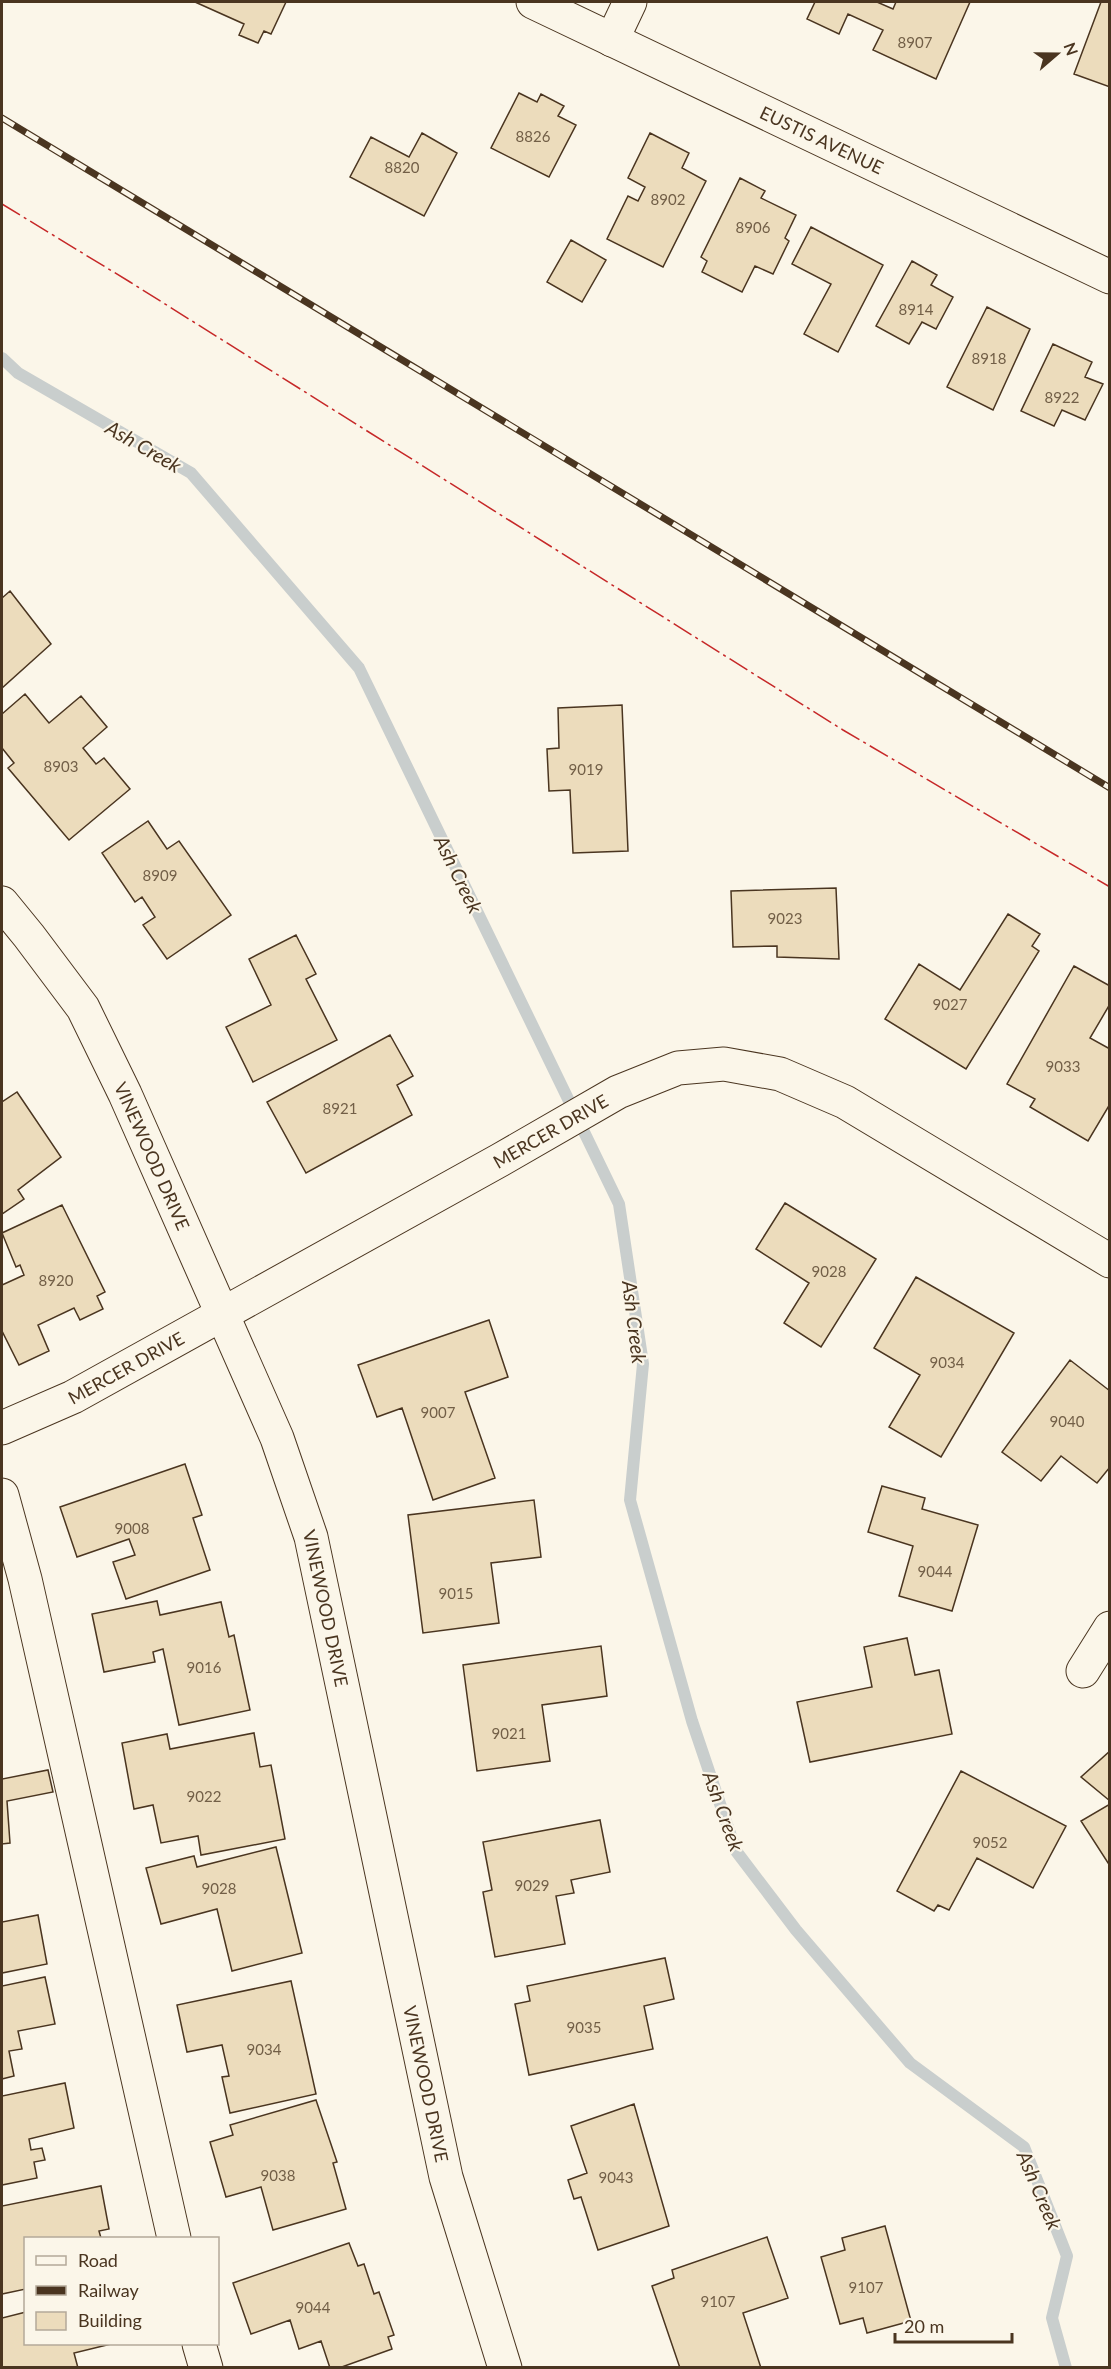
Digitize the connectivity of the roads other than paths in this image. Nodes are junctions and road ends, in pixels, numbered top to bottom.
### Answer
1 (533, 2) edge
2 (630, 2) edge
3 (612, 40) junction
4 (1110, 277) edge
5 (2, 903) edge
6 (1110, 1261) edge
7 (224, 1314) junction
8 (2, 1428) edge
9 (2, 1496) edge
10 (1110, 1628) edge
11 (1083, 1671) dead end
12 (174, 2237) edge
13 (200, 2345) edge
14 (206, 2367) edge
15 (505, 2367) edge

1 - 3 street, EUSTIS AVENUE
2 - 3 street
3 - 4 street, EUSTIS AVENUE
5 - 7 street, VINEWOOD DRIVE
6 - 7 street, MERCER DRIVE
7 - 8 street, MERCER DRIVE
7 - 15 street, VINEWOOD DRIVE
9 - 12 street
10 - 11 street
13 - 14 street

